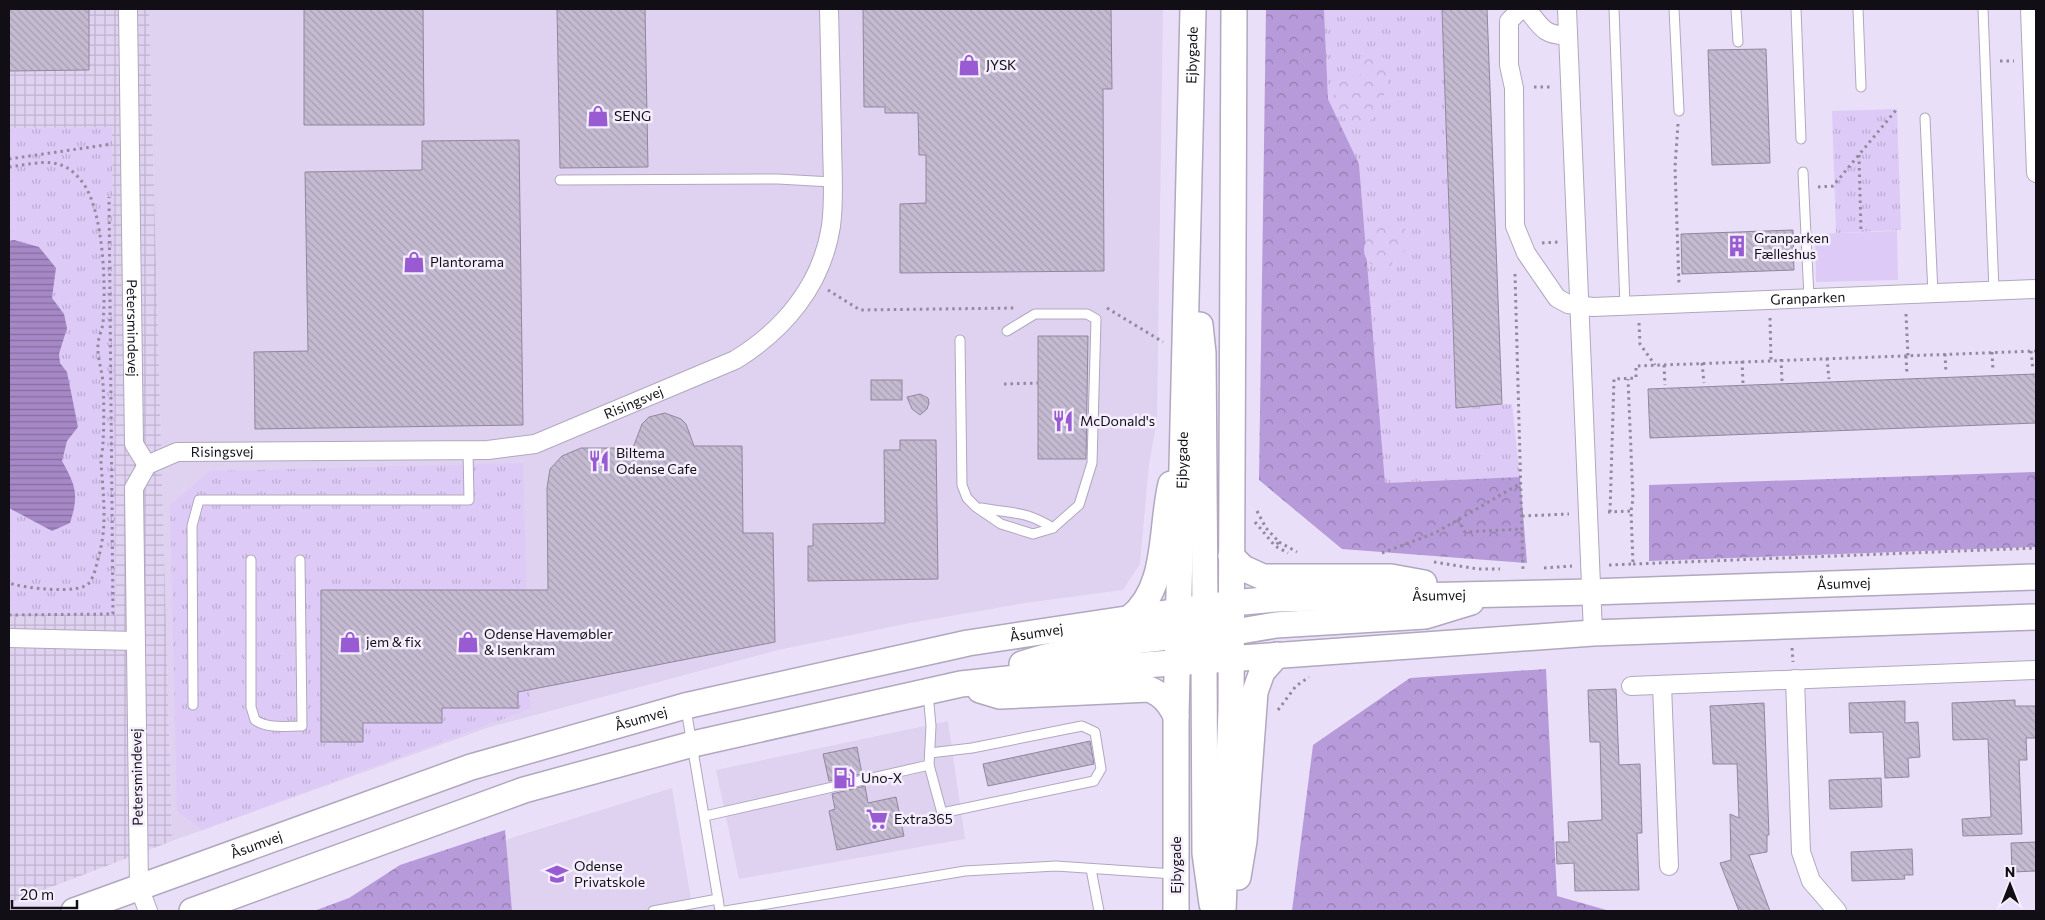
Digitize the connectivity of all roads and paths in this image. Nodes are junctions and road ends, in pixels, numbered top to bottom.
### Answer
1 (128, 9) edge
2 (829, 9) edge
3 (1193, 9) edge
4 (1234, 9) edge
5 (1521, 9) edge
6 (1527, 9) edge
7 (1567, 9) edge
8 (1614, 9) edge
9 (1674, 9) edge
10 (1736, 9) edge
11 (1796, 9) edge
12 (1858, 9) edge
13 (1983, 9) edge
14 (2030, 9) edge
15 (1568, 35) junction
16 (1738, 42) dead end
17 (1537, 87) dead end
18 (1551, 87) dead end
19 (1861, 87) dead end
20 (1897, 109) dead end
21 (1679, 111) joint
22 (1925, 118) dead end
23 (108, 136) dead end
24 (1801, 139) dead end
25 (130, 142) junction
26 (108, 145) junction
27 (108, 155) dead end
28 (1858, 155) junction
29 (9, 159) edge
30 (9, 167) edge
31 (1803, 172) dead end
32 (2036, 173) edge
33 (560, 180) dead end
34 (832, 182) junction
35 (1803, 187) junction
36 (109, 195) dead end
37 (1189, 219) junction
38 (1861, 232) dead end
39 (1558, 242) dead end
40 (1542, 243) dead end
41 (1526, 253) junction
42 (812, 280) junction
43 (2036, 289) edge
44 (1994, 291) junction
45 (1933, 294) junction
46 (1809, 298) junction
47 (1680, 303) junction
48 (1625, 306) junction
49 (1105, 307) dead end
50 (1580, 307) junction
51 (1019, 308) dead end
52 (1906, 313) dead end
53 (1770, 318) dead end
54 (1639, 329) dead end
55 (1007, 331) dead end
56 (960, 340) dead end
57 (2031, 351) junction
58 (2036, 351) edge
59 (1992, 352) junction
60 (1946, 354) junction
61 (1186, 356) junction
62 (1907, 356) junction
63 (1827, 358) junction
64 (1781, 359) junction
65 (1771, 360) junction
66 (1742, 361) junction
67 (1702, 363) junction
68 (1655, 365) junction
69 (1664, 365) junction
70 (2033, 370) dead end
71 (1993, 371) dead end
72 (1946, 372) dead end
73 (1907, 375) dead end
74 (1628, 379) junction
75 (1829, 379) dead end
76 (1782, 380) dead end
77 (1038, 383) dead end
78 (1704, 383) dead end
79 (1743, 383) dead end
80 (1004, 384) dead end
81 (1665, 385) dead end
82 (1184, 433) junction
83 (468, 451) junction
84 (147, 465) junction
85 (1521, 483) junction
86 (976, 507) junction
87 (1610, 512) dead end
88 (1254, 519) dead end
89 (1458, 519) junction
90 (1053, 528) junction
91 (1523, 529) junction
92 (2036, 548) edge
93 (1290, 555) dead end
94 (1376, 555) dead end
95 (1231, 556) junction
96 (251, 560) dead end
97 (300, 560) dead end
98 (1428, 562) dead end
99 (1633, 564) junction
100 (1590, 565) junction
101 (1543, 568) dead end
102 (1506, 569) dead end
103 (1515, 569) dead end
104 (1524, 569) junction
105 (2036, 577) edge
106 (9, 583) edge
107 (1634, 590) junction
108 (1591, 592) junction
109 (1498, 595) junction
110 (1232, 603) junction
111 (1180, 611) junction
112 (9, 615) edge
113 (2036, 616) edge
114 (1129, 619) junction
115 (1792, 626) junction
116 (1205, 633) junction
117 (1593, 633) junction
118 (9, 638) edge
119 (134, 641) junction
120 (1277, 655) junction
121 (1231, 658) junction
122 (1178, 662) junction
123 (2036, 670) edge
124 (1312, 675) dead end
125 (1795, 680) junction
126 (960, 684) junction
127 (1662, 684) junction
128 (1631, 686) dead end
129 (928, 690) junction
130 (193, 705) dead end
131 (685, 706) junction
132 (1275, 714) dead end
133 (1176, 716) junction
134 (693, 744) junction
135 (930, 753) junction
136 (929, 765) junction
137 (705, 816) junction
138 (1669, 866) dead end
139 (1091, 869) junction
140 (1176, 874) junction
141 (139, 888) junction
142 (718, 899) junction
143 (74, 911) edge
144 (148, 911) edge
145 (192, 911) edge
146 (654, 911) edge
147 (720, 911) edge
148 (726, 911) edge
149 (1099, 911) edge
150 (1176, 911) edge
151 (1213, 911) edge
152 (1224, 911) edge
153 (1232, 911) edge
154 (1837, 911) edge

1 - 25 street, Petersmindevej
2 - 34 street, Risingsvej
3 - 37 street, Ejbygade
4 - 95 street
5 - 41 street
6 - 15 street
7 - 15 street
8 - 48 lane
9 - 21 lane
10 - 16 lane
11 - 24 lane
12 - 19 lane
13 - 44 lane
14 - 32 street
15 - 50 street
17 - 18 path
20 - 28 path
21 - 47 path
22 - 45 lane
23 - 26 path
25 - 26 path
25 - 84 street, Petersmindevej
26 - 27 path
26 - 29 path
28 - 35 path
28 - 38 path
30 - 106 path
31 - 35 lane
33 - 34 lane
34 - 42 street, Risingsvej
35 - 46 lane
36 - 112 path
37 - 61 street, Ejbygade
37 - 116 street
39 - 40 path
41 - 50 street
41 - 85 path
42 - 51 path
42 - 83 street, Risingsvej
43 - 44 street, Granparken
44 - 45 street, Granparken
45 - 46 street, Granparken
46 - 47 street, Granparken
47 - 48 street, Granparken
48 - 50 street, Granparken
49 - 61 path
50 - 100 street
52 - 62 path
53 - 65 path
54 - 68 path
55 - 90 lane
56 - 86 lane
57 - 58 path
57 - 59 path
57 - 70 path
59 - 60 path
59 - 71 path
60 - 62 path
60 - 72 path
61 - 82 street, Ejbygade
62 - 63 path
62 - 73 path
63 - 64 path
63 - 75 path
64 - 65 path
64 - 76 path
65 - 66 path
66 - 67 path
66 - 79 path
67 - 69 path
67 - 78 path
68 - 69 path
68 - 74 path
69 - 81 path
74 - 87 path
74 - 99 path
77 - 80 path
82 - 111 street, Ejbygade
82 - 114 street
83 - 84 street, Risingsvej
83 - 130 lane
84 - 119 street, Petersmindevej
85 - 89 path
85 - 91 path
86 - 90 lane
86 - 90 lane
88 - 93 path
89 - 91 path
89 - 94 path
91 - 104 path
92 - 99 path
95 - 109 street
95 - 110 street
96 - 97 lane
98 - 102 path
99 - 100 path
99 - 107 path
100 - 101 path
100 - 108 street
103 - 104 path
104 - 109 path
105 - 107 street, Åsumvej
107 - 108 street, Åsumvej
108 - 109 street, Åsumvej
108 - 117 street
109 - 110 street, Åsumvej
109 - 116 street
110 - 116 street
111 - 114 street, Åsumvej
111 - 116 street, Åsumvej
113 - 115 street
114 - 131 street, Åsumvej
115 - 117 street
115 - 125 path
116 - 121 street
116 - 122 street
116 - 126 street
116 - 151 street
117 - 120 street
118 - 119 street
119 - 141 street, Petersmindevej
120 - 121 street
120 - 153 street
121 - 152 street
122 - 126 street
122 - 133 street, Ejbygade
123 - 125 street
124 - 132 path
125 - 127 street
125 - 154 street
126 - 129 street
126 - 133 street
127 - 128 street
127 - 138 street
129 - 134 street
129 - 135 lane
131 - 134 lane
131 - 141 street, Åsumvej
133 - 140 street, Ejbygade
134 - 137 lane
134 - 145 street
135 - 136 lane
135 - 136 lane
136 - 137 lane
137 - 142 lane
139 - 140 lane
139 - 148 lane
139 - 149 lane
140 - 150 street, Ejbygade
141 - 143 street, Åsumvej
141 - 144 street, Petersmindevej
142 - 146 lane
142 - 147 lane

